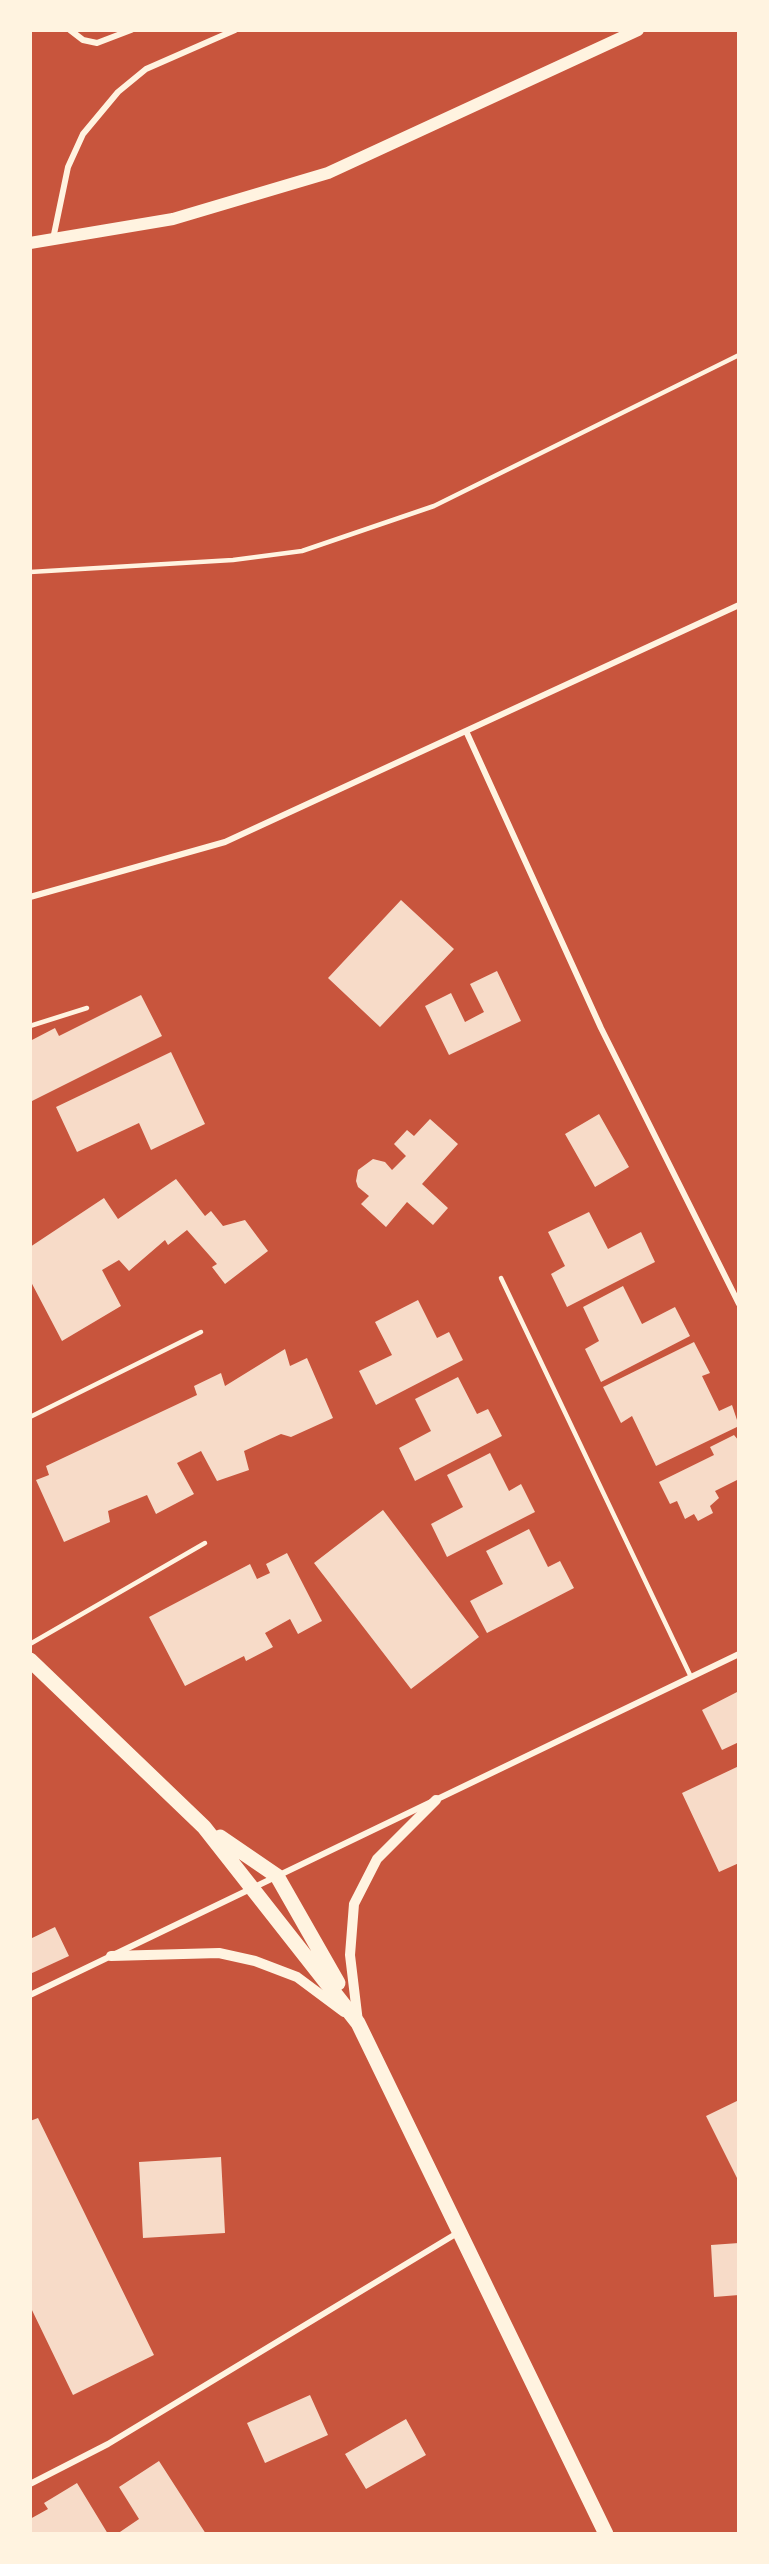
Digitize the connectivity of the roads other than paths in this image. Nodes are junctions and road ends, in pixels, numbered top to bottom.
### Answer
1 (70, 30) edge
2 (131, 30) edge
3 (235, 30) edge
4 (638, 30) edge
5 (52, 240) junction
6 (30, 243) edge
7 (739, 356) edge
8 (30, 572) edge
9 (739, 605) edge
10 (466, 731) junction
11 (30, 897) edge
12 (87, 1008) dead end
13 (30, 1026) edge
14 (501, 1278) dead end
15 (739, 1304) edge
16 (201, 1332) dead end
17 (30, 1417) edge
18 (205, 1544) dead end
19 (30, 1644) edge
20 (739, 1654) edge
21 (30, 1660) edge
22 (691, 1677) junction
23 (436, 1800) junction
24 (204, 1827) junction
25 (277, 1876) junction
26 (254, 1887) junction
27 (111, 1956) junction
28 (30, 1995) edge
29 (358, 2023) junction
30 (460, 2232) junction
31 (30, 2484) edge
32 (606, 2534) edge

1 - 2 street
3 - 5 street
4 - 5 main road
5 - 6 main road
7 - 8 lane
9 - 10 street
10 - 11 street
10 - 15 street
12 - 13 lane
14 - 22 lane
16 - 17 lane
18 - 19 lane
20 - 22 street
21 - 24 main road
22 - 23 street
23 - 25 street
23 - 29 street
24 - 25 main road
24 - 26 main road
25 - 26 street
25 - 29 main road
26 - 27 street
26 - 29 main road
27 - 28 street
27 - 29 street
29 - 30 main road
30 - 31 street
30 - 32 main road

